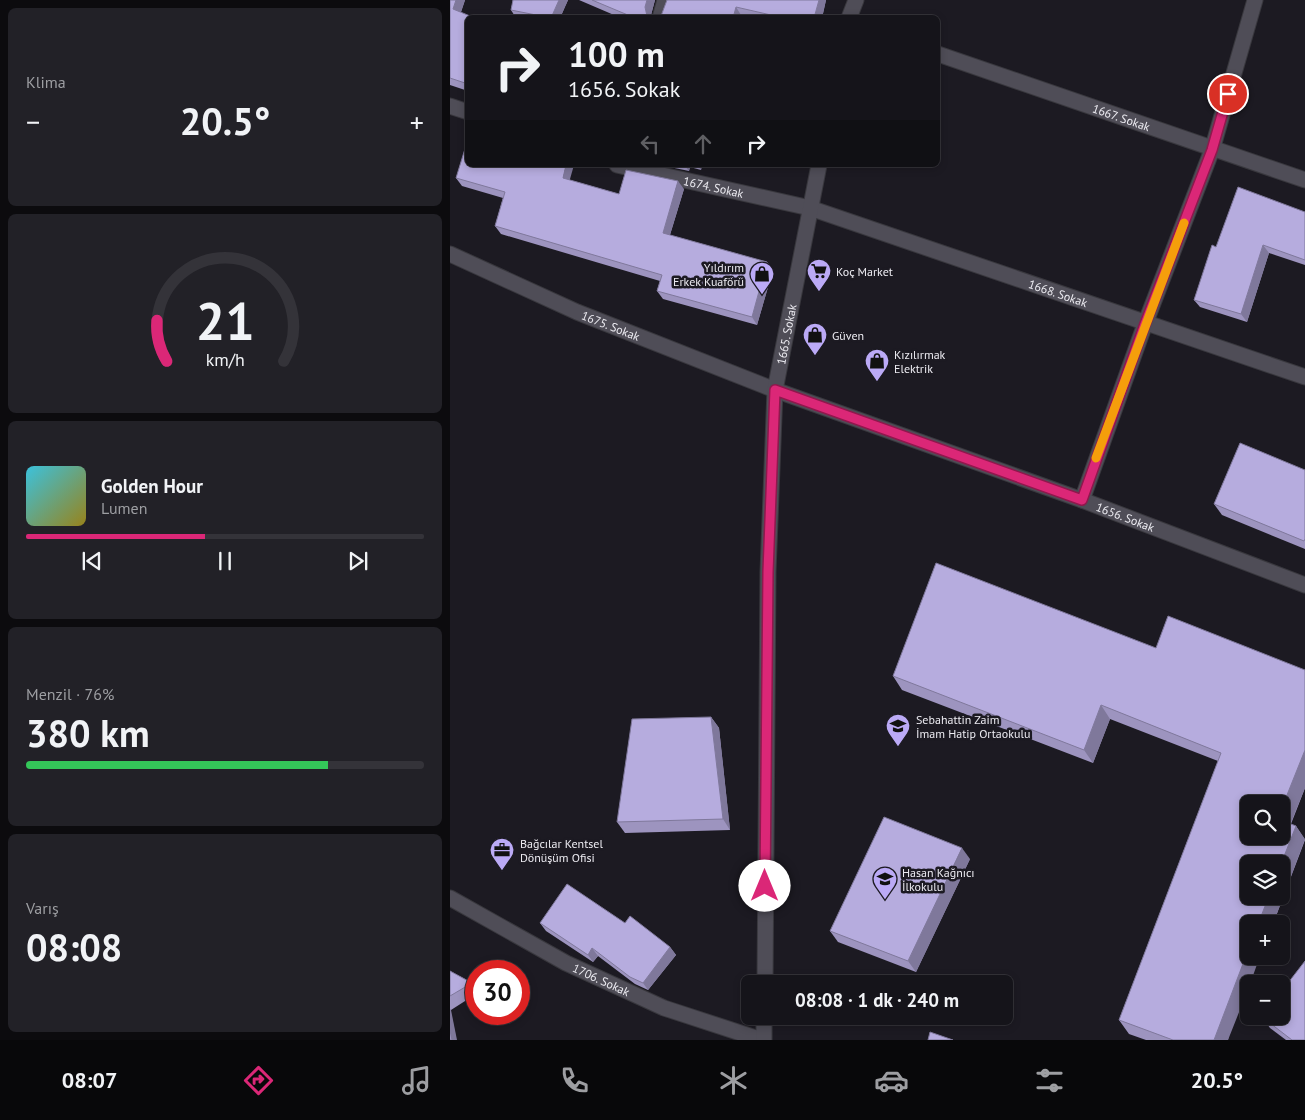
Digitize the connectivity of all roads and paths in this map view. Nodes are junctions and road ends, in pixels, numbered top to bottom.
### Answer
1 (665, 0) edge
2 (856, 0) edge
3 (1255, 0) edge
4 (661, 15) edge
5 (850, 15) edge
6 (940, 55) edge
7 (450, 106) edge
8 (465, 111) edge
9 (1212, 150) junction
10 (626, 167) edge
11 (819, 167) edge
12 (1305, 180) edge
13 (810, 208) junction
14 (450, 254) edge
15 (1145, 324) junction
16 (1305, 376) edge
17 (775, 390) junction
18 (1082, 500) junction
19 (1305, 585) edge
20 (450, 898) edge
21 (765, 975) edge
22 (764, 1025) edge
23 (763, 1040) edge

1 - 4 street
2 - 5 street
3 - 9 street
6 - 9 street, 1667. Sokak
7 - 8 street
9 - 12 street, 1667. Sokak
9 - 15 street
10 - 13 street, 1674. Sokak
11 - 13 street, 1665. Sokak
13 - 15 street, 1668. Sokak
13 - 17 street, 1665. Sokak
14 - 17 street, 1675. Sokak
15 - 16 street, 1668. Sokak
15 - 18 street
17 - 18 street, 1656. Sokak
17 - 21 street, 1665. Sokak
18 - 19 street, 1656. Sokak
20 - 23 street, 1706. Sokak
22 - 23 street

